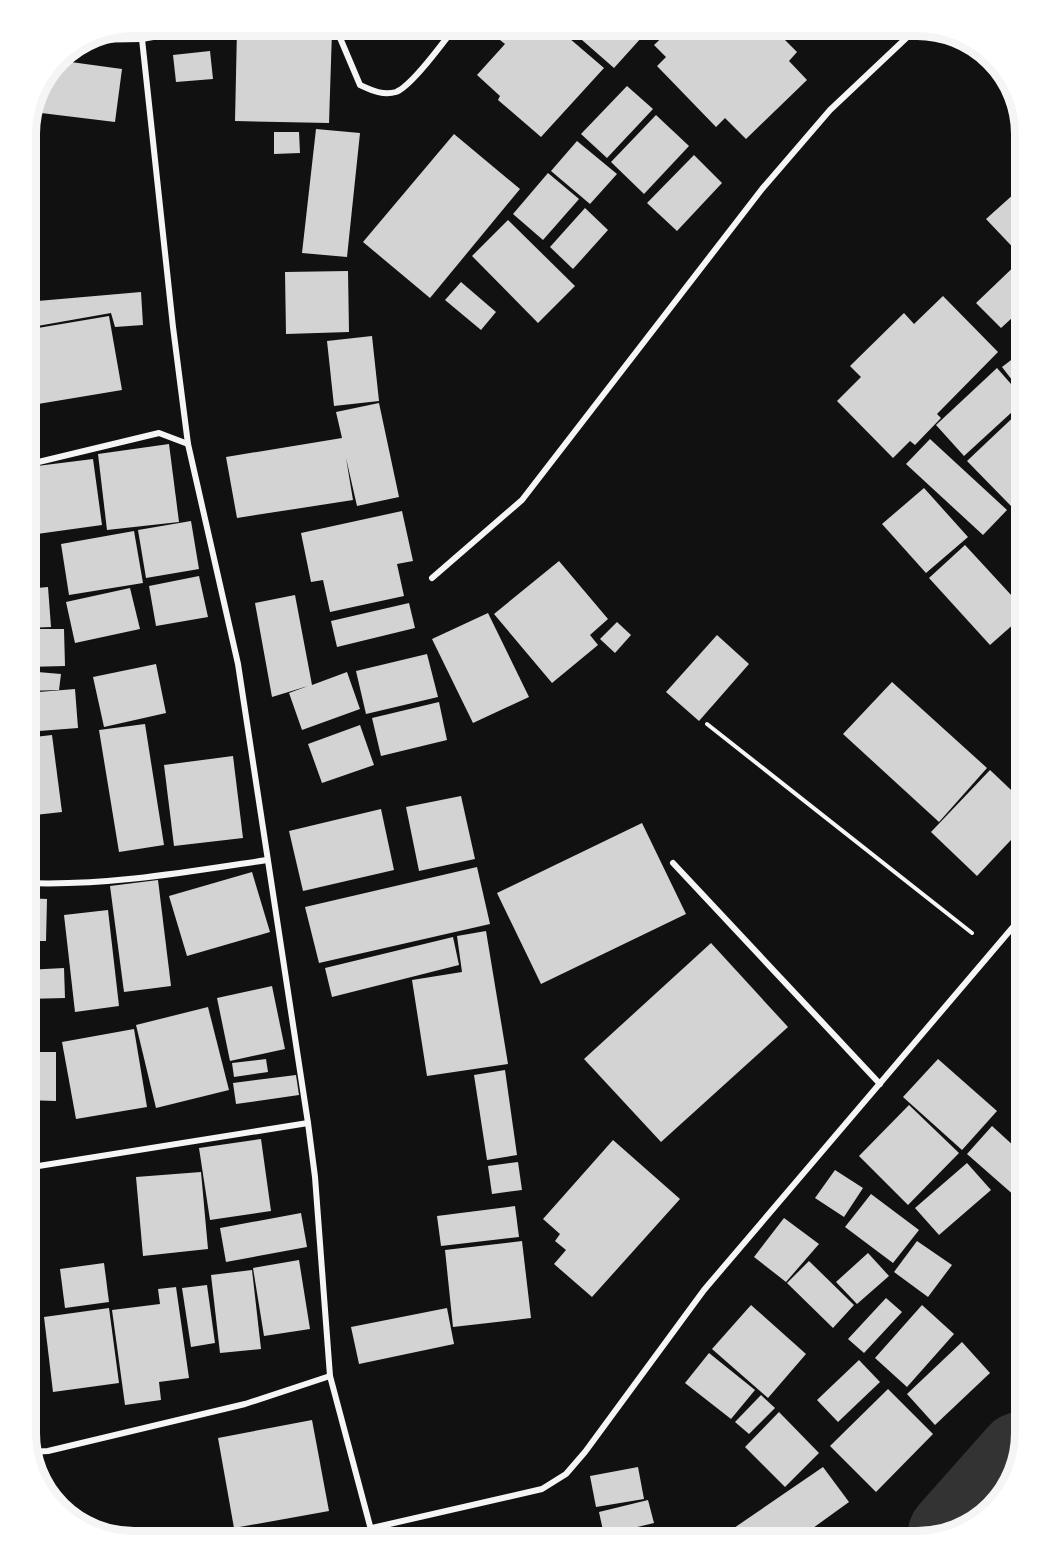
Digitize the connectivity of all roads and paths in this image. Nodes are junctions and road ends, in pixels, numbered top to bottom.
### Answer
1 (159, 36) edge
2 (339, 36) edge
3 (448, 36) edge
4 (908, 36) edge
5 (142, 39) junction
6 (109, 40) edge
7 (188, 444) junction
8 (36, 463) edge
9 (432, 578) dead end
10 (707, 724) dead end
11 (267, 860) junction
12 (673, 863) dead end
13 (36, 883) edge
14 (1015, 925) edge
15 (993, 950) junction
16 (880, 1084) junction
17 (308, 1124) junction
18 (36, 1166) edge
19 (330, 1376) junction
20 (38, 1452) edge
21 (372, 1528) junction
22 (372, 1531) edge

1 - 5 street
2 - 3 street
4 - 9 street
5 - 6 street
5 - 7 street
7 - 8 street
7 - 11 street
10 - 15 path
11 - 13 street
11 - 17 street
12 - 16 street
14 - 15 street
15 - 16 street
16 - 21 street
17 - 18 street
17 - 19 street
19 - 20 street
19 - 21 street
21 - 22 street

